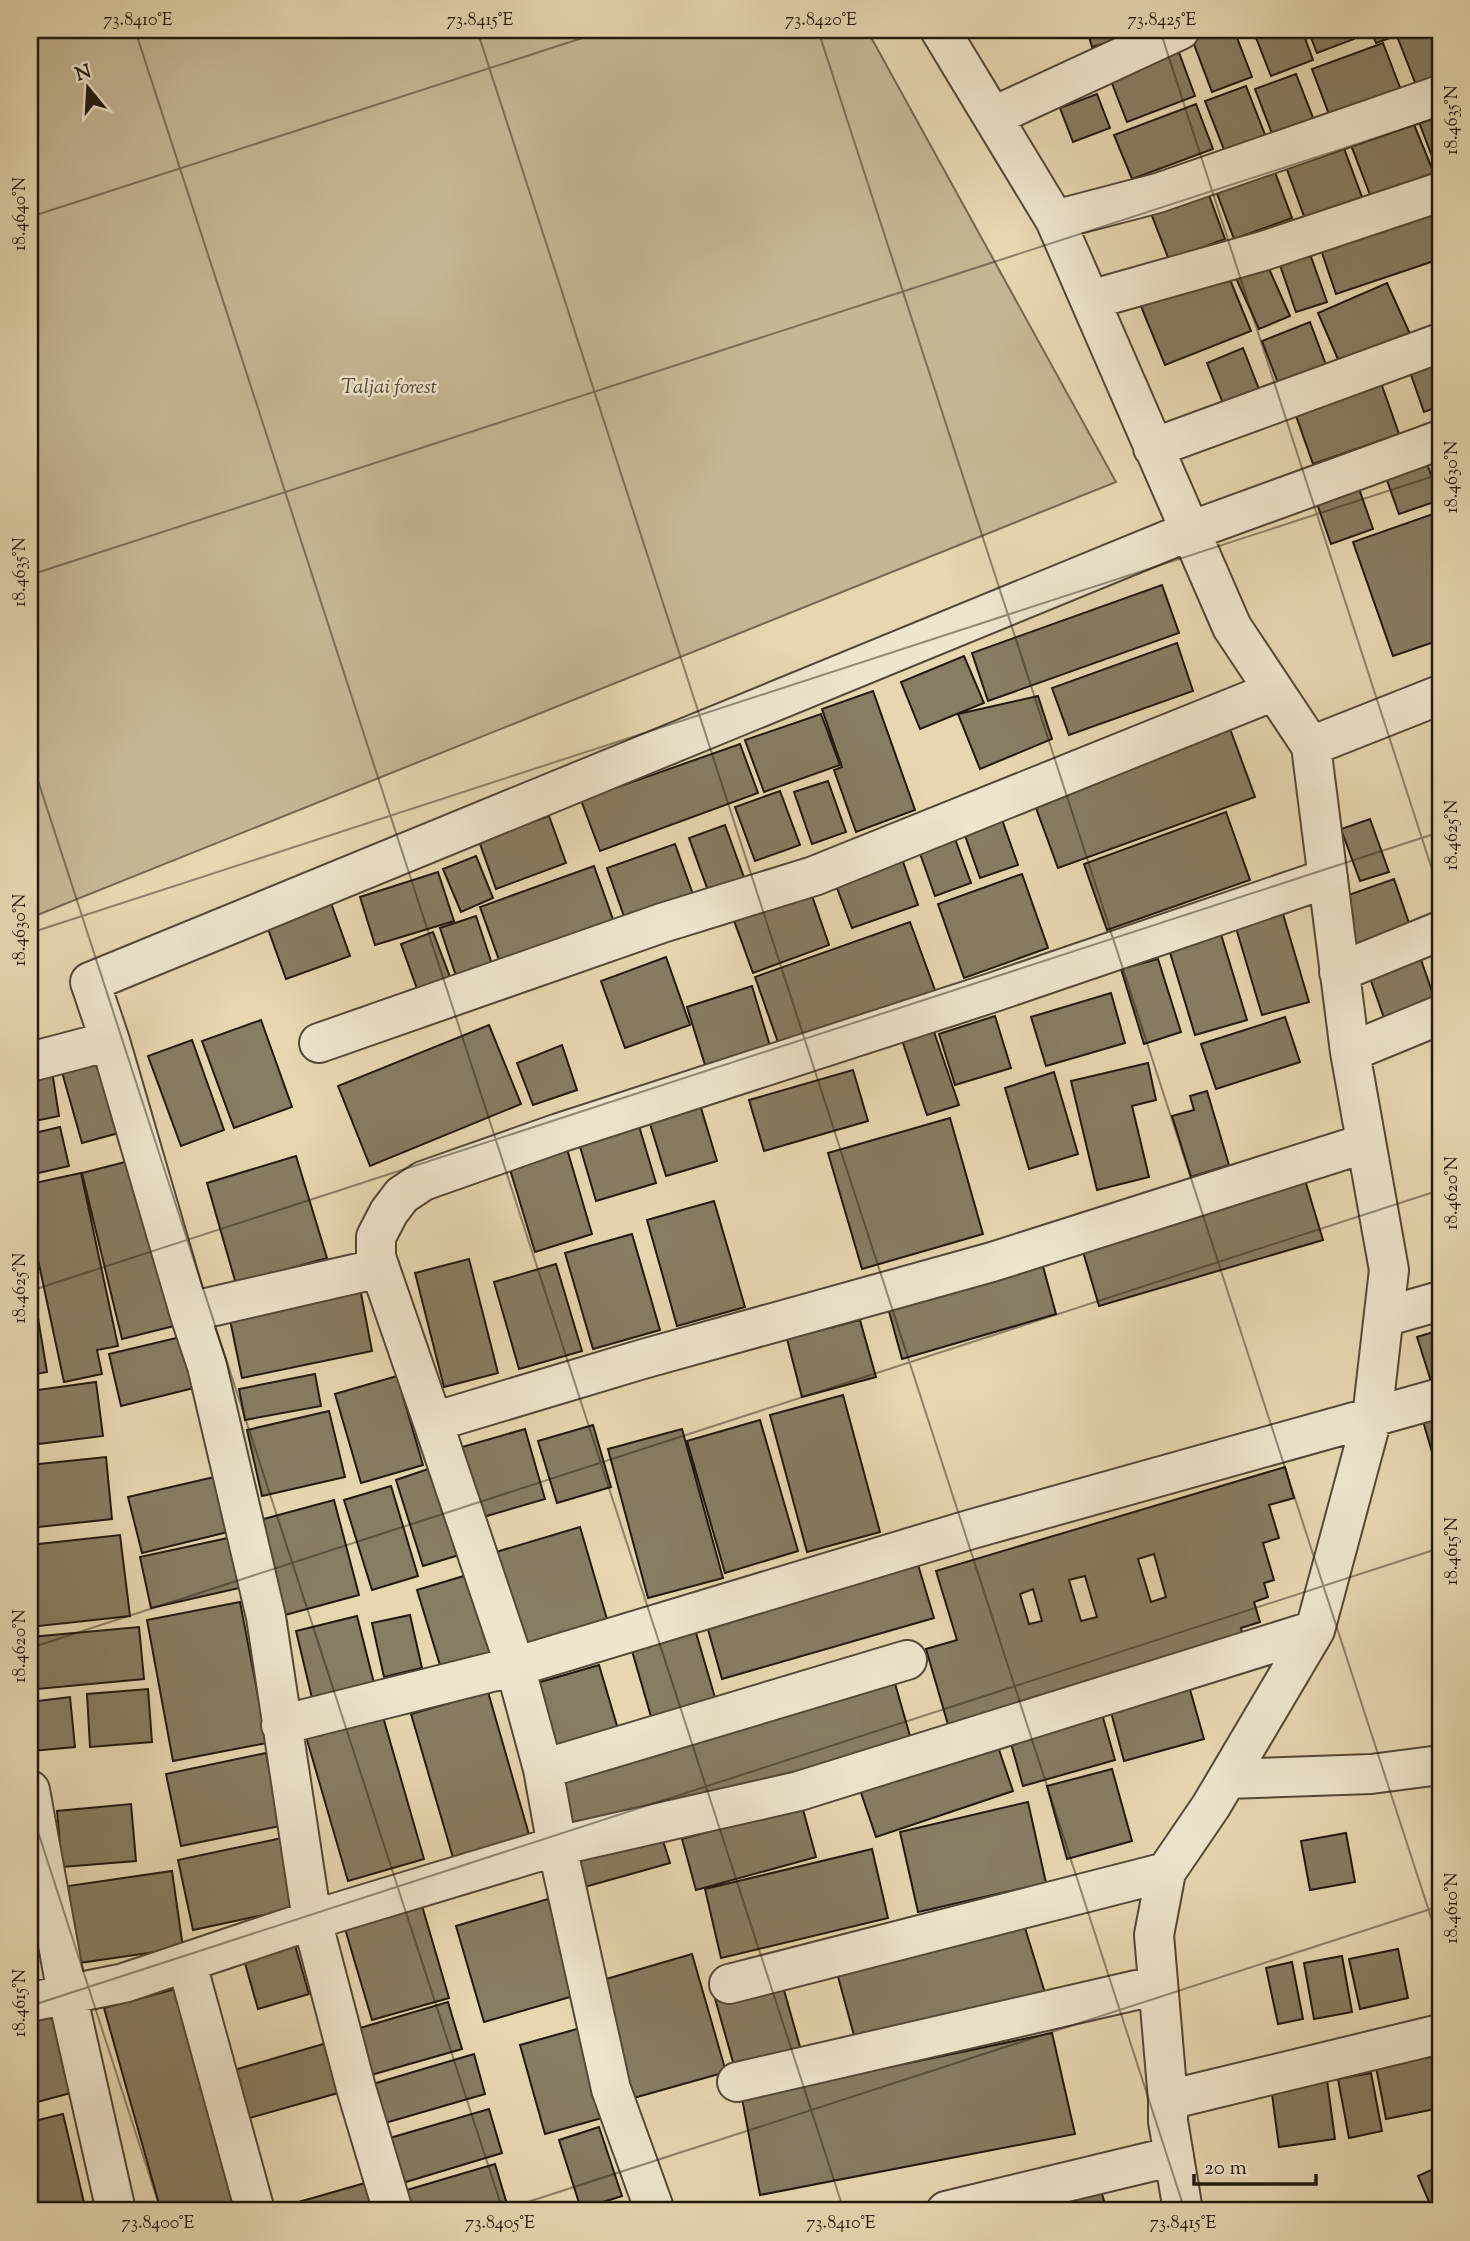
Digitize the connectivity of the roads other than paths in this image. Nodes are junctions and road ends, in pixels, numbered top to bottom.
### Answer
1 (940, 30) edge
2 (1181, 30) edge
3 (1440, 95) edge
4 (994, 117) junction
5 (1440, 192) edge
6 (1055, 220) junction
7 (1090, 300) junction
8 (1440, 343) edge
9 (1440, 440) edge
10 (1153, 447) junction
11 (1190, 531) junction
12 (1274, 691) junction
13 (1440, 695) edge
14 (1311, 746) junction
15 (1328, 878) junction
16 (1440, 931) edge
17 (1339, 972) junction
18 (1440, 1015) edge
19 (110, 1041) junction
20 (319, 1043) dead end
21 (1350, 1052) junction
22 (30, 1062) edge
23 (1366, 1143) junction
24 (380, 1268) junction
25 (1440, 1301) edge
26 (189, 1312) junction
27 (1384, 1317) junction
28 (1440, 1398) edge
29 (1372, 1418) junction
30 (433, 1422) junction
31 (1315, 1630) junction
32 (907, 1660) dead end
33 (515, 1666) junction
34 (281, 1726) junction
35 (1440, 1765) edge
36 (543, 1769) junction
37 (1227, 1779) junction
38 (30, 1790) edge
39 (557, 1846) junction
40 (1166, 1872) junction
41 (312, 1920) junction
42 (187, 1964) junction
43 (729, 1984) dead end
44 (1158, 1984) junction
45 (67, 1994) junction
46 (30, 2002) edge
47 (1440, 2034) edge
48 (737, 2082) dead end
49 (1168, 2100) junction
50 (1174, 2156) junction
51 (116, 2211) edge
52 (255, 2211) edge
53 (393, 2211) edge
54 (655, 2211) edge
55 (946, 2211) edge
56 (1182, 2211) edge

1 - 4 street
2 - 4 street
3 - 6 street
4 - 6 street
5 - 7 street
6 - 7 street
7 - 10 street
8 - 10 street
9 - 11 street
10 - 11 street
11 - 12 street
11 - 19 street
12 - 14 street
12 - 20 street
13 - 14 street
14 - 15 street
15 - 17 street
15 - 24 street
16 - 17 street
17 - 21 street
18 - 21 street
19 - 22 street
19 - 26 street
21 - 23 street
23 - 27 street
23 - 30 street
24 - 26 street
24 - 30 street
25 - 27 street
26 - 34 street
27 - 29 street
28 - 29 street
29 - 31 street
29 - 33 street
30 - 33 street
31 - 37 street
31 - 39 street
32 - 36 street
33 - 34 street
33 - 36 street
34 - 41 street
35 - 37 street
36 - 39 street
37 - 40 street
38 - 45 street
39 - 41 street
39 - 54 street
40 - 43 street
40 - 44 street
41 - 42 street
41 - 53 street
42 - 45 street
42 - 52 street
44 - 48 street
44 - 49 street
45 - 46 street
45 - 51 street
47 - 49 street
49 - 50 street
50 - 55 street
50 - 56 street

